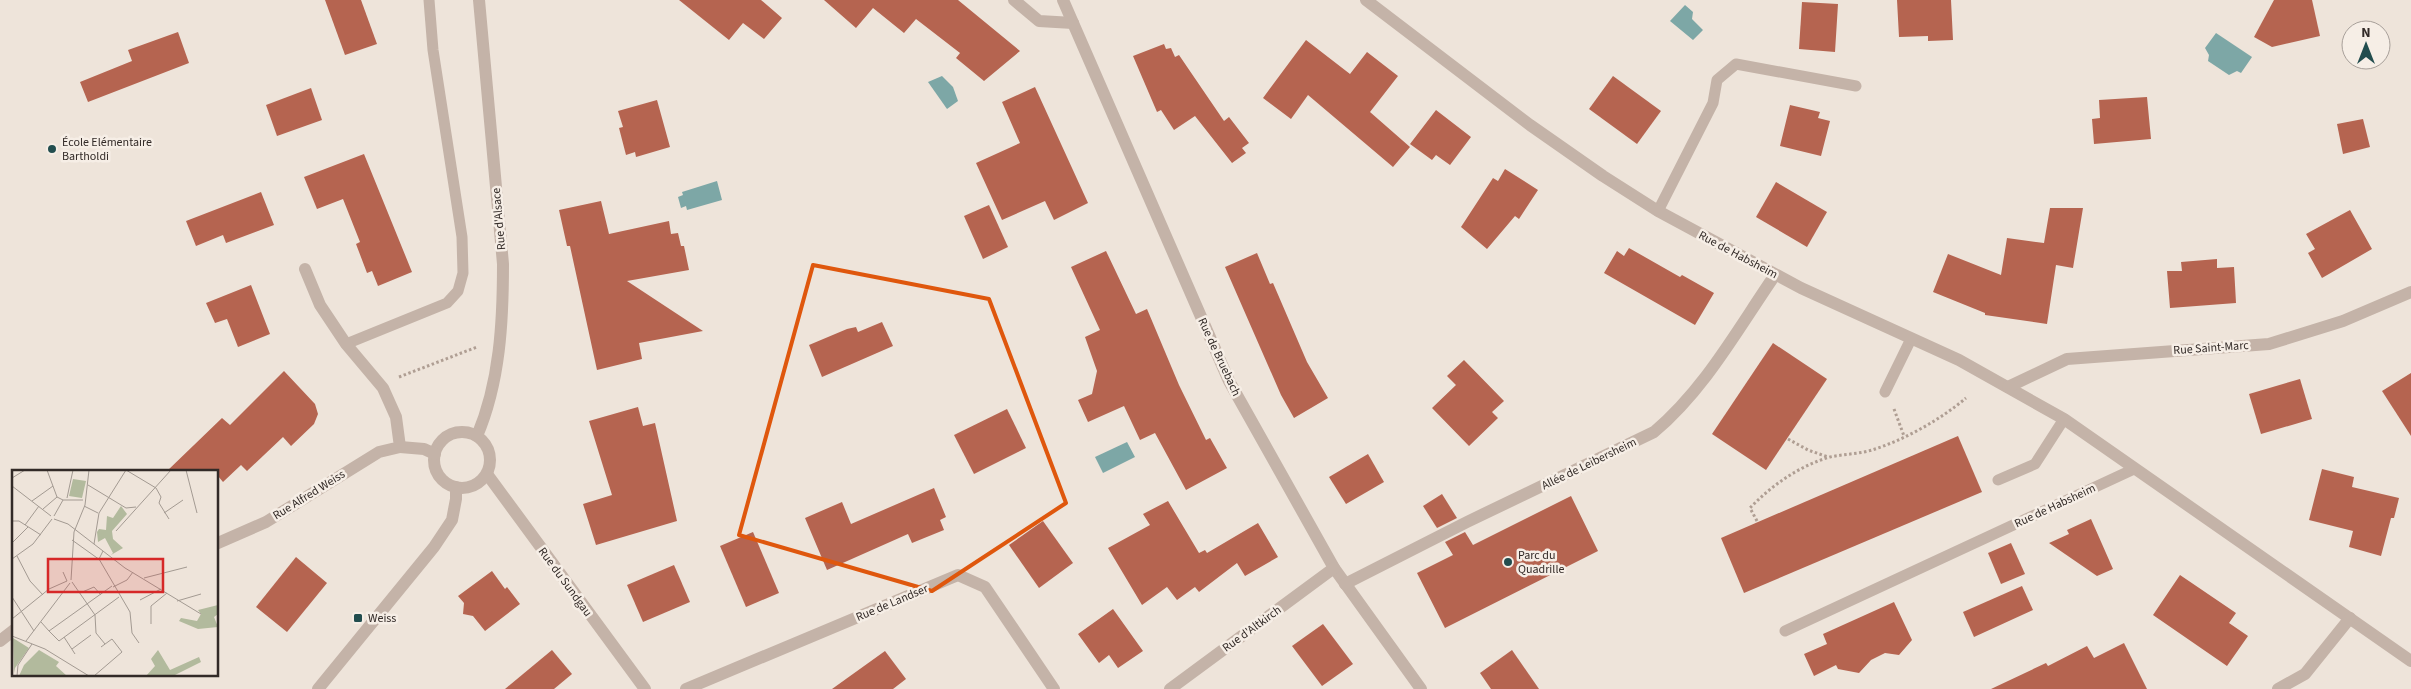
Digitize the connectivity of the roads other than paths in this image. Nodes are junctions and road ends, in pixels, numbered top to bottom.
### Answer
1 (430, 0) edge
2 (479, 0) edge
3 (1014, 0) edge
4 (1063, 0) edge
5 (1366, 0) edge
6 (1073, 22) junction
7 (1856, 86) dead end
8 (1658, 211) junction
9 (305, 269) dead end
10 (1774, 275) junction
11 (2411, 292) edge
12 (1911, 339) junction
13 (346, 344) junction
14 (2008, 387) junction
15 (1885, 392) dead end
16 (2064, 420) junction
17 (477, 436) junction
18 (400, 447) junction
19 (435, 454) junction
20 (2134, 469) junction
21 (487, 474) junction
22 (1998, 480) dead end
23 (456, 487) junction
24 (219, 543) edge
25 (1334, 568) junction
26 (1345, 584) junction
27 (2350, 618) junction
28 (1785, 631) dead end
29 (12, 632) edge
30 (0, 641) edge
31 (2411, 661) edge
32 (318, 689) edge
33 (645, 689) edge
34 (686, 689) edge
35 (1054, 689) edge
36 (1170, 689) edge
37 (1421, 689) edge
38 (2278, 689) edge

1 - 13 lane
2 - 17 street, Rue d'Alsace
3 - 6 street
4 - 6 street, Rue de Bruebach
5 - 8 street, Rue de Habsheim
6 - 25 street, Rue de Bruebach
7 - 8 lane
8 - 10 street, Rue de Habsheim
9 - 13 street
10 - 12 street, Rue de Habsheim
10 - 26 street, Allée de Leibersheim
11 - 14 street, Rue Saint-Marc
12 - 14 street, Rue de Habsheim
12 - 15 lane
13 - 18 street
14 - 16 street, Rue de Habsheim
16 - 20 street, Rue de Habsheim
16 - 22 lane
17 - 19 street
17 - 21 street
18 - 19 street, Rue Alfred Weiss
18 - 24 street, Rue Alfred Weiss
19 - 23 street
20 - 27 street, Rue de Habsheim
20 - 28 lane, Rue de Habsheim
21 - 23 street
21 - 33 street, Rue du Sundgau
23 - 32 street
25 - 26 street, Rue de Bruebach
25 - 36 street, Rue d'Altkirch
26 - 37 street, Rue de Bruebach
27 - 31 street, Rue de Habsheim
27 - 38 street
29 - 30 street
34 - 35 street, Rue de Landser

